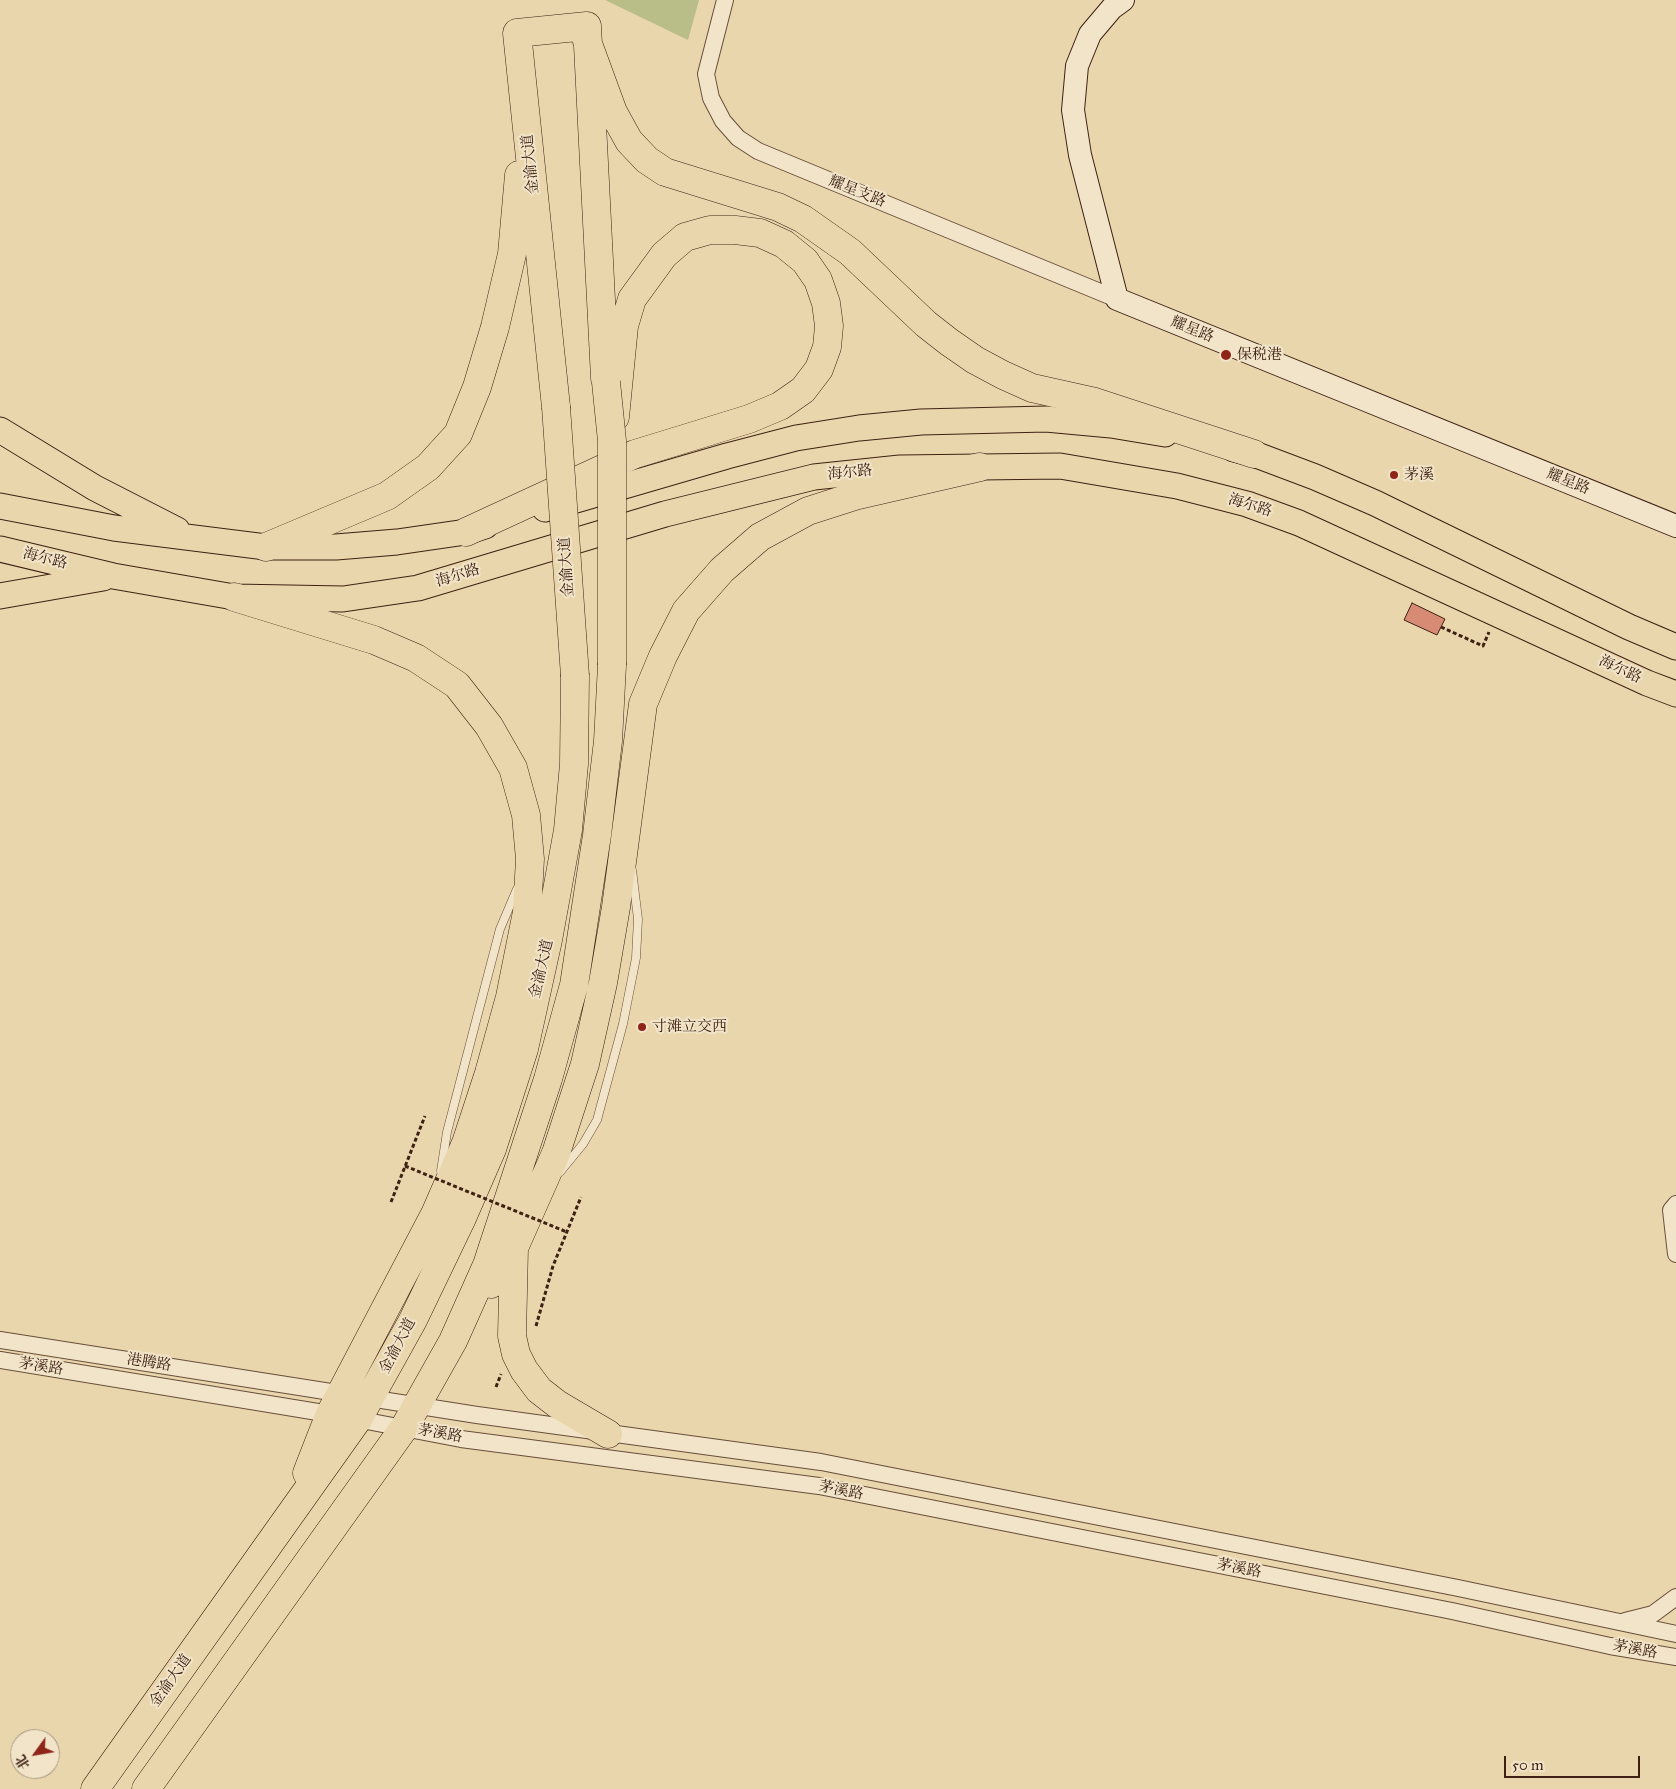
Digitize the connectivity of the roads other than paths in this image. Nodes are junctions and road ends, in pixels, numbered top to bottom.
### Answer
1 (726, 0) edge
2 (1123, 0) edge
3 (587, 34) junction
4 (524, 97) junction
5 (1117, 299) junction
6 (613, 379) junction
7 (0, 430) edge
8 (1254, 454) junction
9 (980, 467) junction
10 (0, 506) edge
11 (1676, 526) edge
12 (466, 532) junction
13 (195, 539) junction
14 (266, 547) junction
15 (0, 549) edge
16 (112, 576) junction
17 (0, 596) edge
18 (234, 598) junction
19 (1676, 647) edge
20 (1676, 694) edge
21 (1676, 1204) edge
22 (514, 1248) junction
23 (1676, 1254) edge
24 (0, 1340) edge
25 (453, 1341) junction
26 (0, 1360) edge
27 (298, 1386) joint
28 (336, 1403) junction
29 (365, 1408) junction
30 (410, 1416) junction
31 (608, 1434) junction
32 (289, 1516) junction
33 (1676, 1597) edge
34 (1620, 1622) junction
35 (1676, 1634) edge
36 (1676, 1657) edge
37 (95, 1789) edge
38 (146, 1789) edge

1 - 5 street, 耀星支路
2 - 5 street
3 - 4 highway, 金渝大道
3 - 6 highway
3 - 8 highway
4 - 14 highway
4 - 29 highway, 金渝大道, bridge
5 - 11 street, 耀星路
6 - 12 highway
6 - 25 highway, bridge
7 - 13 main road
8 - 12 main road
8 - 19 main road
9 - 18 main road, 海尔路
9 - 20 main road, 海尔路
9 - 22 highway
10 - 13 main road
12 - 14 main road
13 - 14 main road
15 - 16 main road, 海尔路
16 - 17 main road
16 - 18 main road, 海尔路
18 - 28 highway
21 - 23 street
22 - 25 highway
22 - 31 highway
24 - 27 street, 港腾路
25 - 30 highway
26 - 28 street, 茅溪路
27 - 28 street, 茅溪路
28 - 29 street, 茅溪路
28 - 29 street, 茅溪路
28 - 32 highway
29 - 30 street, 茅溪路
29 - 30 street, 茅溪路
29 - 32 highway, 金渝大道
30 - 31 street, 茅溪路
30 - 36 street, 茅溪路
30 - 38 highway
31 - 34 street, 茅溪路
32 - 37 highway, 金渝大道
33 - 34 street
34 - 35 street, 茅溪路

